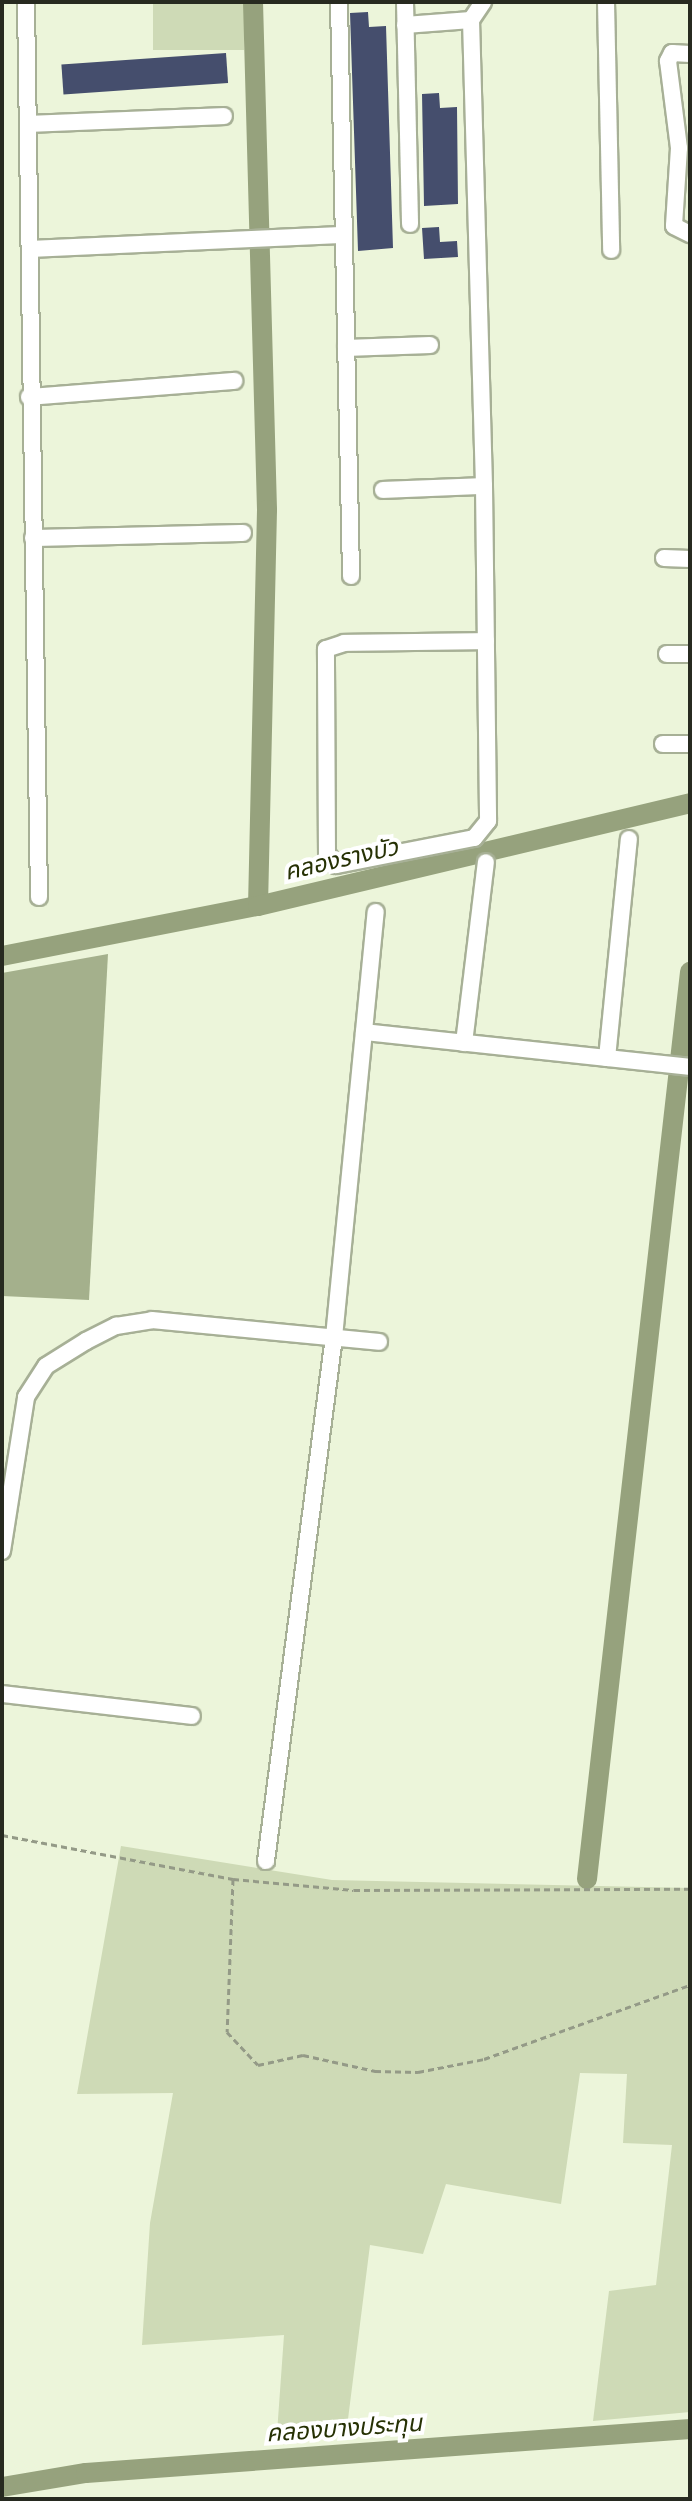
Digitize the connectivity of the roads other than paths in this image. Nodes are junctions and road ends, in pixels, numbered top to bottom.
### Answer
1 (26, 2) edge
2 (339, 2) edge
3 (405, 2) edge
4 (483, 2) edge
5 (606, 2) edge
6 (471, 20) junction
7 (405, 25) junction
8 (690, 54) edge
9 (224, 116) dead end
10 (29, 124) junction
11 (685, 148) edge
12 (410, 224) dead end
13 (690, 234) edge
14 (344, 235) junction
15 (32, 249) junction
16 (611, 250) dead end
17 (430, 345) dead end
18 (346, 348) junction
19 (234, 381) dead end
20 (29, 397) junction
21 (484, 486) junction
22 (383, 490) dead end
23 (243, 533) dead end
24 (33, 538) junction
25 (664, 558) dead end
26 (690, 559) edge
27 (351, 576) dead end
28 (486, 641) junction
29 (667, 654) dead end
30 (690, 654) edge
31 (663, 744) dead end
32 (690, 744) edge
33 (629, 839) dead end
34 (486, 862) dead end
35 (39, 897) dead end
36 (376, 912) dead end
37 (364, 1032) junction
38 (464, 1043) junction
39 (607, 1058) junction
40 (690, 1067) edge
41 (334, 1337) junction
42 (379, 1342) dead end
43 (2, 1551) edge
44 (2, 1694) edge
45 (192, 1716) dead end
46 (266, 1861) dead end

1 - 10 street
2 - 14 street
3 - 7 street
4 - 6 street
5 - 16 street
6 - 7 street
6 - 21 street
7 - 12 street
8 - 11 street
9 - 10 street
10 - 15 street
11 - 13 street
14 - 15 street
14 - 18 street
15 - 20 street
17 - 18 street
18 - 27 street
19 - 20 street
20 - 24 street
21 - 22 street
21 - 28 street
23 - 24 street
24 - 35 street
25 - 26 street
28 - 28 street
29 - 30 street
31 - 32 street
33 - 39 street
34 - 38 street
36 - 37 street
37 - 38 street
37 - 41 street
38 - 39 street
39 - 40 street
41 - 42 street
41 - 43 street
41 - 46 street
44 - 45 street

